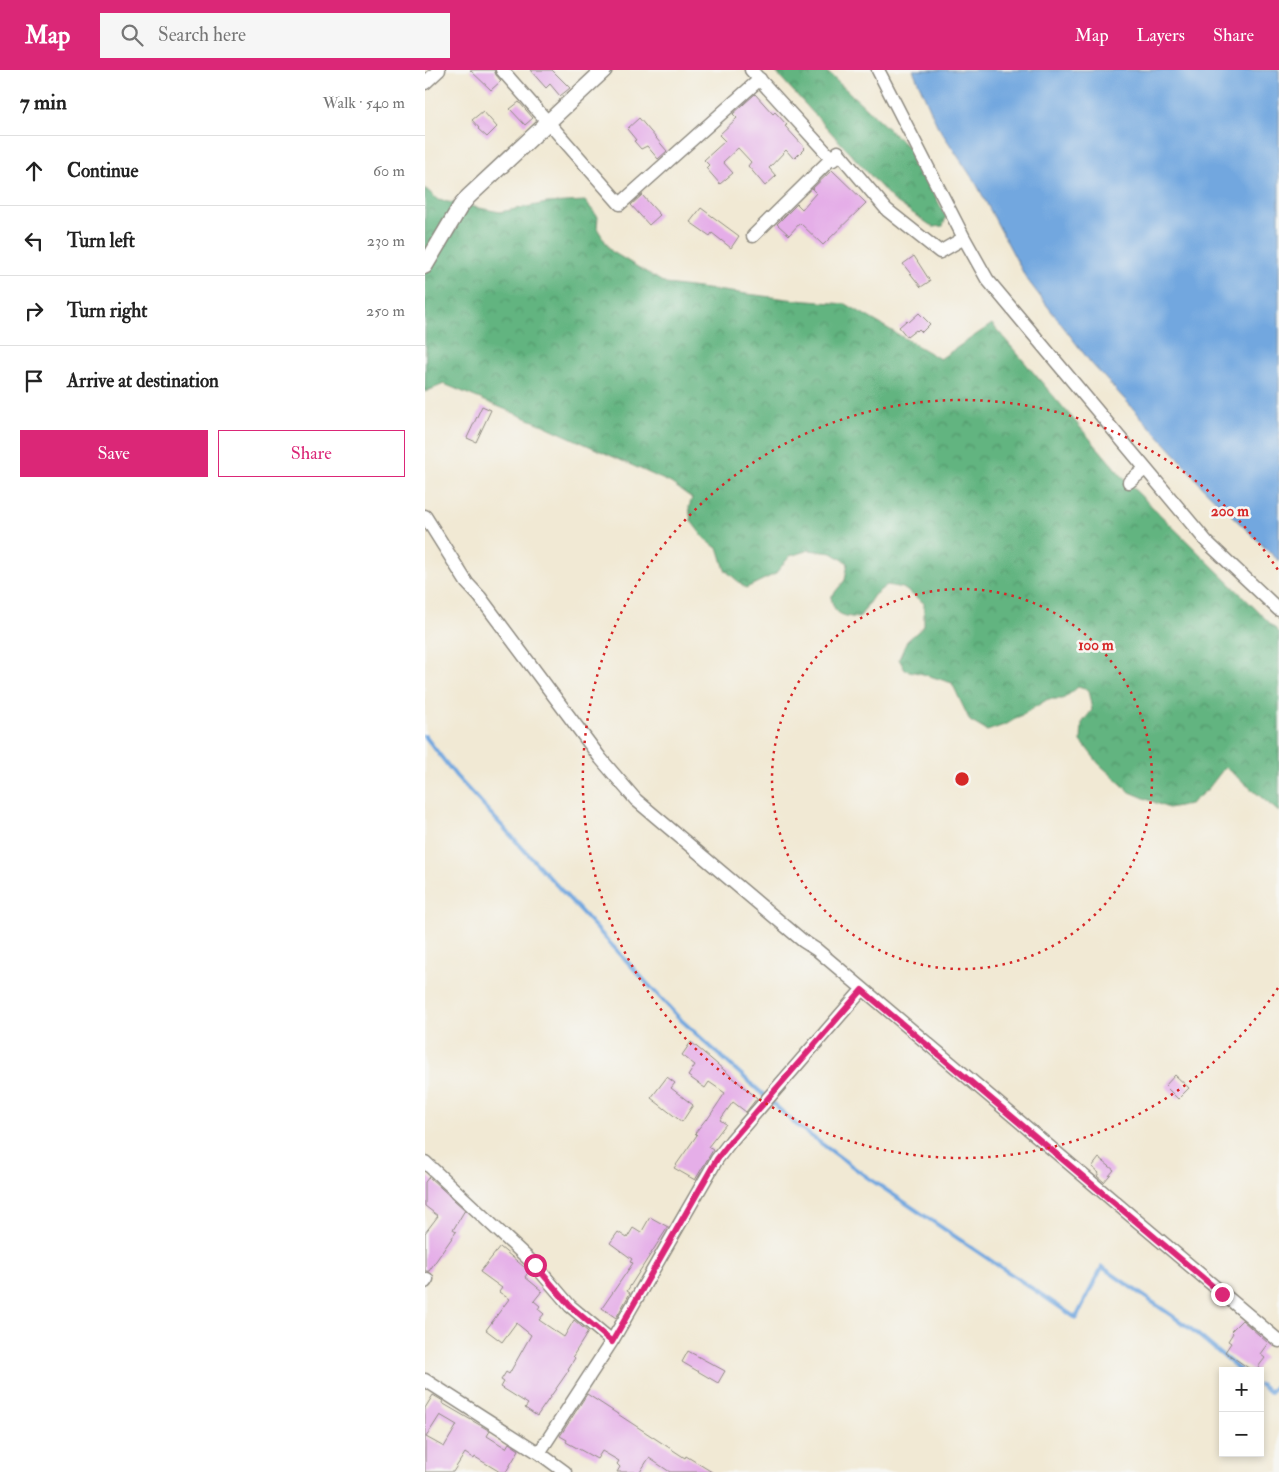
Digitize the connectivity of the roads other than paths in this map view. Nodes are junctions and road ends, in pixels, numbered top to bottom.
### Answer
1 (439, 70) edge
2 (502, 70) edge
3 (604, 70) edge
4 (878, 70) edge
5 (755, 75) edge
6 (425, 83) edge
7 (548, 121) junction
8 (838, 152) junction
9 (753, 236) dead end
10 (964, 238) junction
11 (425, 266) edge
12 (1145, 469) junction
13 (1129, 482) dead end
14 (425, 516) edge
15 (1279, 610) edge
16 (862, 990) junction
17 (425, 1162) edge
18 (1279, 1341) edge
19 (612, 1342) junction
20 (425, 1380) edge
21 (539, 1453) junction
22 (565, 1472) edge

1 - 6 street
2 - 7 street
3 - 7 street
4 - 10 street
5 - 7 street
5 - 8 street
7 - 11 street
8 - 9 street
8 - 10 street
10 - 12 street
12 - 13 street
12 - 15 street
14 - 16 street
16 - 18 street
16 - 19 street
17 - 19 street
19 - 21 street
20 - 21 street
21 - 22 street

